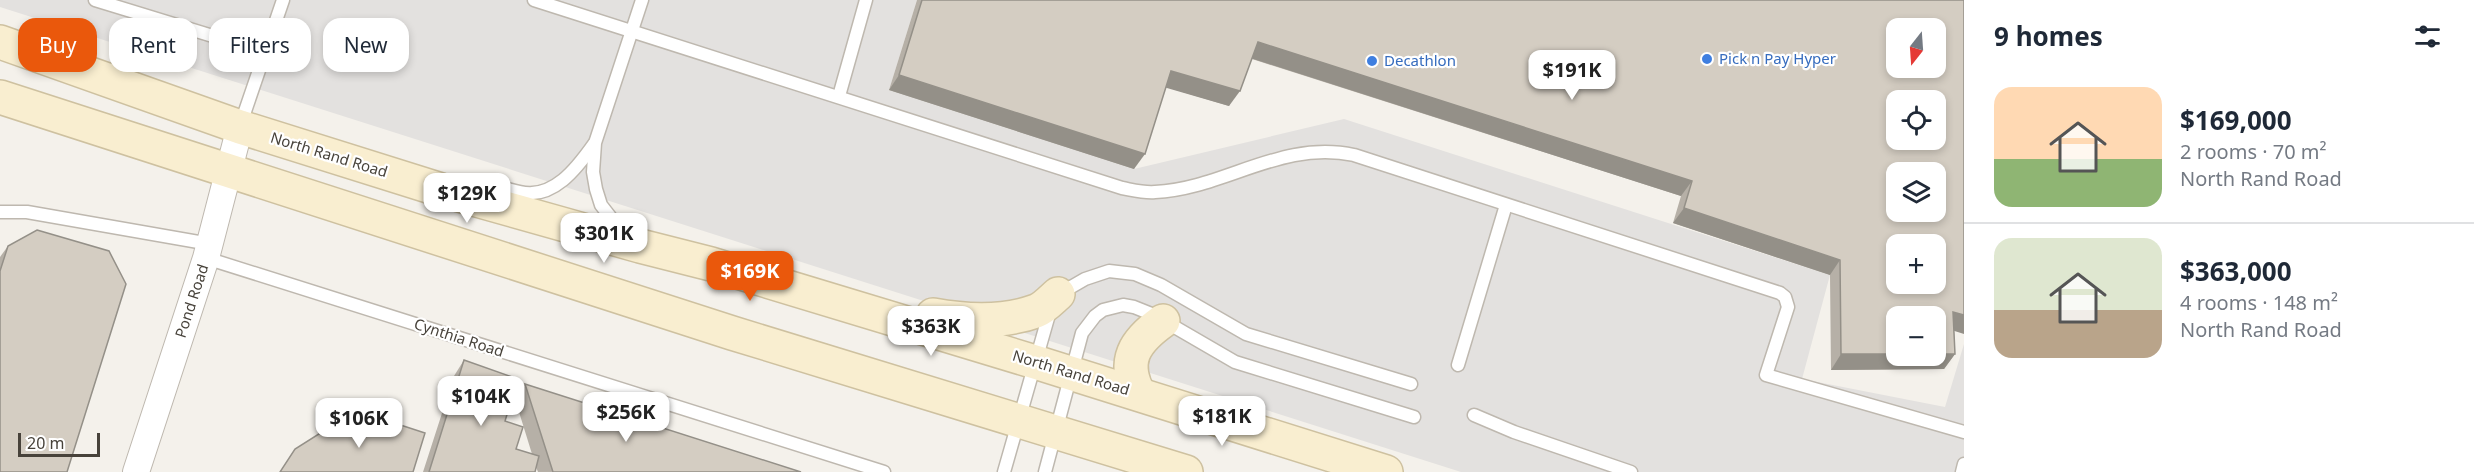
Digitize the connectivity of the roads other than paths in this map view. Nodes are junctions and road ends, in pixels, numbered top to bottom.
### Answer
1 (95, 0) edge
2 (283, 0) edge
3 (534, 0) edge
4 (642, 0) edge
5 (866, 0) edge
6 (277, 18) edge
7 (0, 19) edge
8 (632, 31) junction
9 (209, 35) edge
10 (10, 45) edge
11 (258, 72) edge
12 (839, 96) junction
13 (0, 97) edge
14 (240, 127) junction
15 (595, 143) junction
16 (228, 170) junction
17 (441, 190) junction
18 (1506, 205) junction
19 (0, 212) edge
20 (640, 246) junction
21 (208, 251) junction
22 (804, 293) junction
23 (1058, 294) junction
24 (1163, 321) junction
25 (1035, 362) junction
26 (1458, 365) dead end
27 (1072, 374) junction
28 (1411, 384) dead end
29 (1139, 394) junction
30 (1474, 415) dead end
31 (1414, 417) dead end
32 (1019, 421) junction
33 (1057, 432) junction
34 (1964, 432) edge
35 (1964, 464) edge
36 (136, 472) edge
37 (885, 472) edge
38 (1004, 472) edge
39 (1045, 472) edge
40 (1186, 472) edge
41 (1386, 472) edge
42 (1631, 472) edge
43 (1962, 472) edge

1 - 9 lane
2 - 6 lane
3 - 8 lane
4 - 8 lane
5 - 12 lane
7 - 10 main road
8 - 12 lane
8 - 15 lane
10 - 14 main road, North Rand Road
11 - 14 lane
12 - 18 lane
13 - 16 main road
14 - 16 street, Pond Road
14 - 17 main road, North Rand Road
15 - 17 lane
15 - 20 lane
16 - 21 street, Pond Road
16 - 32 main road
17 - 20 main road, North Rand Road
18 - 26 lane
18 - 34 lane
19 - 21 lane, Cynthia Road
20 - 22 main road, North Rand Road
21 - 36 street, Pond Road
21 - 37 lane, Cynthia Road
22 - 23 main road
22 - 25 main road, North Rand Road
23 - 25 lane
23 - 28 lane
24 - 27 lane
24 - 29 main road
24 - 31 lane
25 - 27 main road, North Rand Road
25 - 32 lane
27 - 29 main road, North Rand Road
27 - 33 lane
29 - 41 main road, North Rand Road
30 - 42 lane
32 - 33 main road
32 - 38 lane
33 - 39 lane
33 - 40 main road
35 - 43 lane

